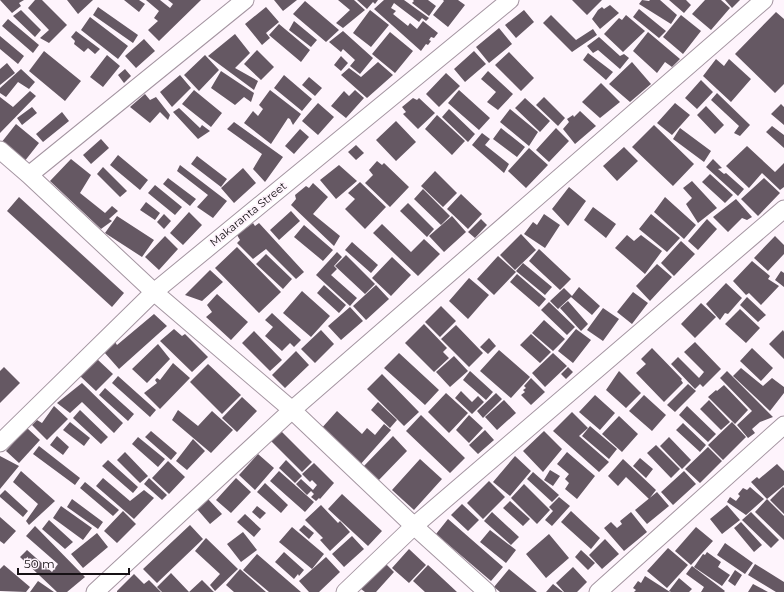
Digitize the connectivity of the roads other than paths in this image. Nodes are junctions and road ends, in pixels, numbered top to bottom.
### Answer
1 (245, 0) edge
2 (510, 0) edge
3 (764, 0) edge
4 (0, 150) edge
5 (29, 175) junction
6 (784, 209) edge
7 (154, 292) junction
8 (292, 410) junction
9 (784, 425) edge
10 (0, 443) edge
11 (414, 526) junction
12 (94, 592) edge
13 (345, 592) edge
14 (487, 592) edge
15 (598, 592) edge

1 - 5 street
2 - 7 street, Makaranta Street
3 - 8 street
4 - 5 street
5 - 7 street
6 - 11 street
7 - 8 street
7 - 10 street, Makaranta Street
8 - 11 street
8 - 12 street
9 - 15 street
11 - 13 street
11 - 14 street

